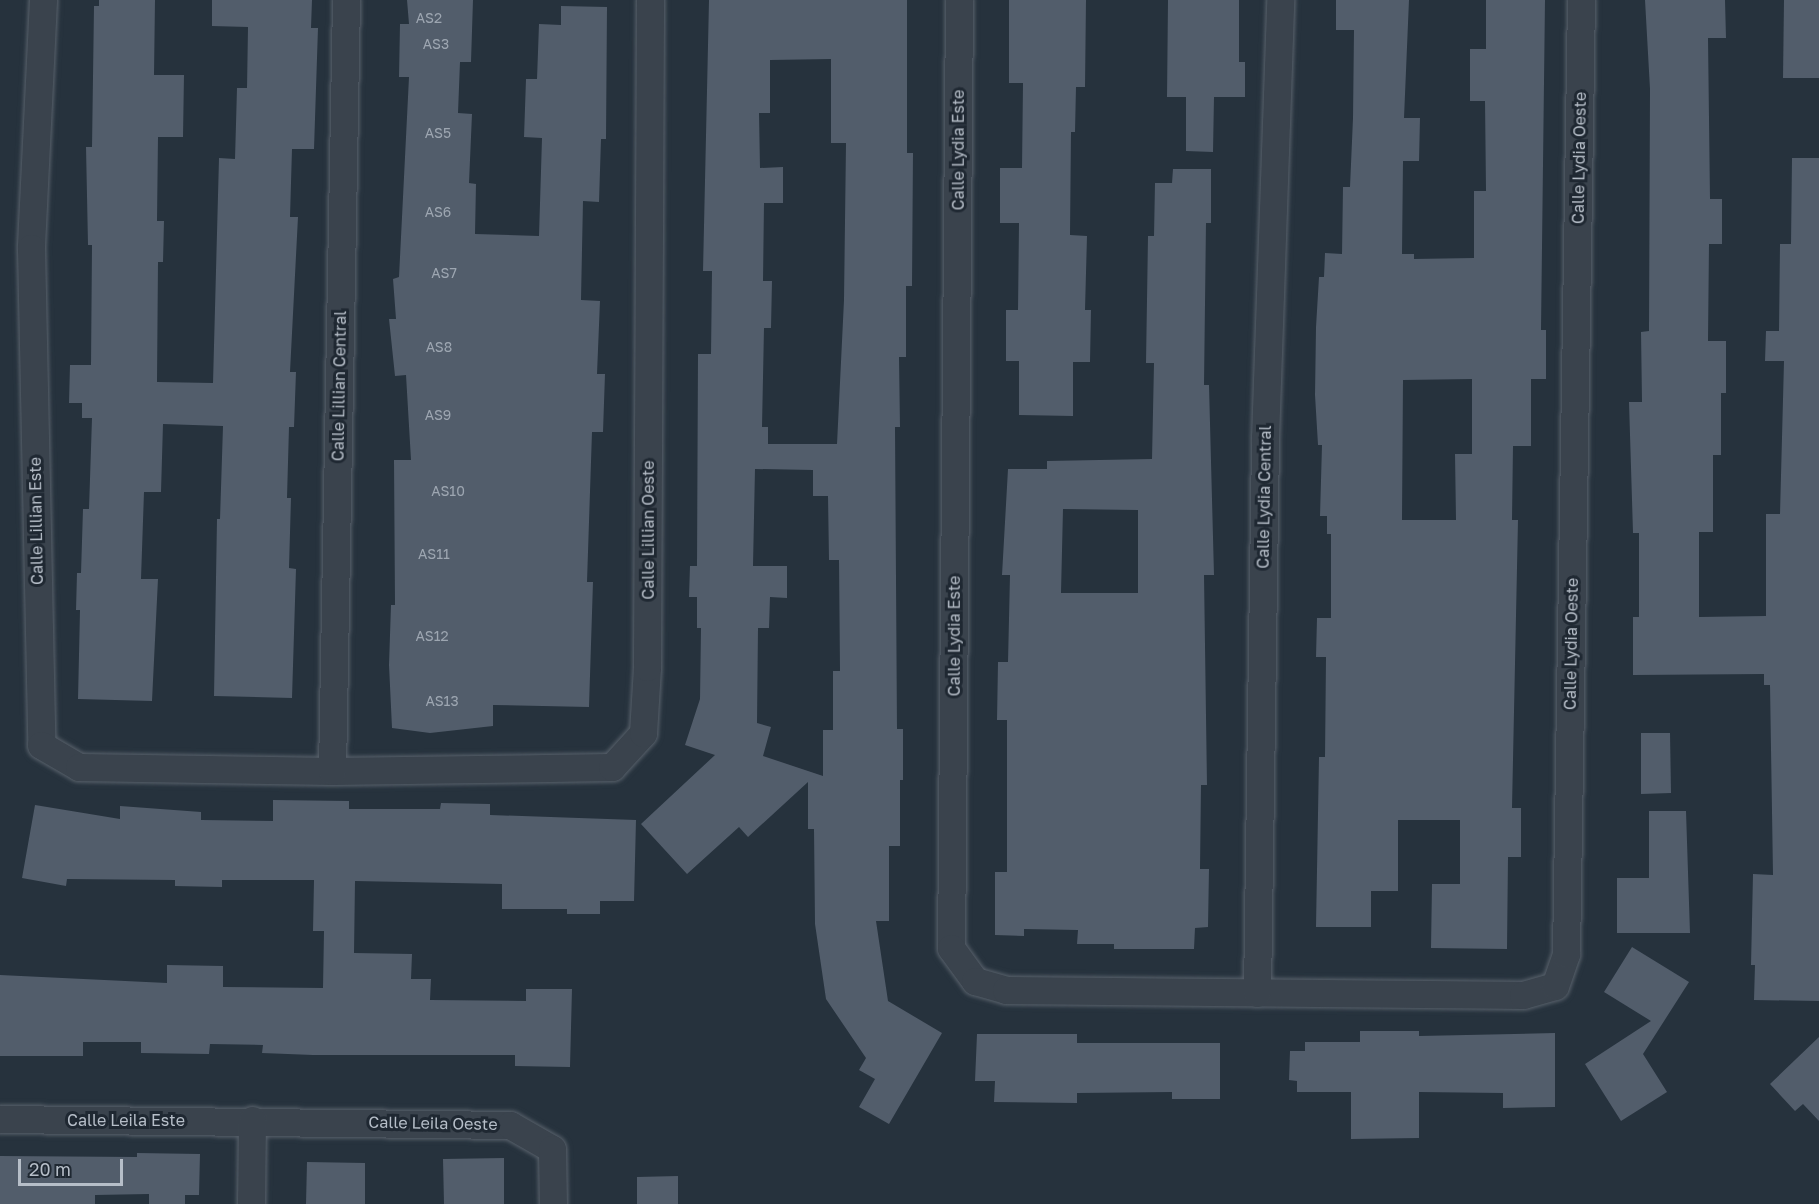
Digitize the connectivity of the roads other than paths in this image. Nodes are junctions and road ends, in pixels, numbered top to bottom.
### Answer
1 (43, 0) edge
2 (346, 0) edge
3 (651, 0) edge
4 (959, 0) edge
5 (1280, 0) edge
6 (1581, 0) edge
7 (332, 771) junction
8 (1257, 993) junction
9 (0, 1119) edge
10 (252, 1120) junction
11 (251, 1204) edge
12 (553, 1204) edge

1 - 7 street, Calle Lillian Este
2 - 7 street, Calle Lillian Central
3 - 7 street, Calle Lillian Oeste
4 - 8 street, Calle Lydia Este
5 - 8 street, Calle Lydia Central
6 - 8 street, Calle Lydia Oeste
9 - 10 street, Calle Leila Este
10 - 11 street
10 - 12 street, Calle Leila Oeste

